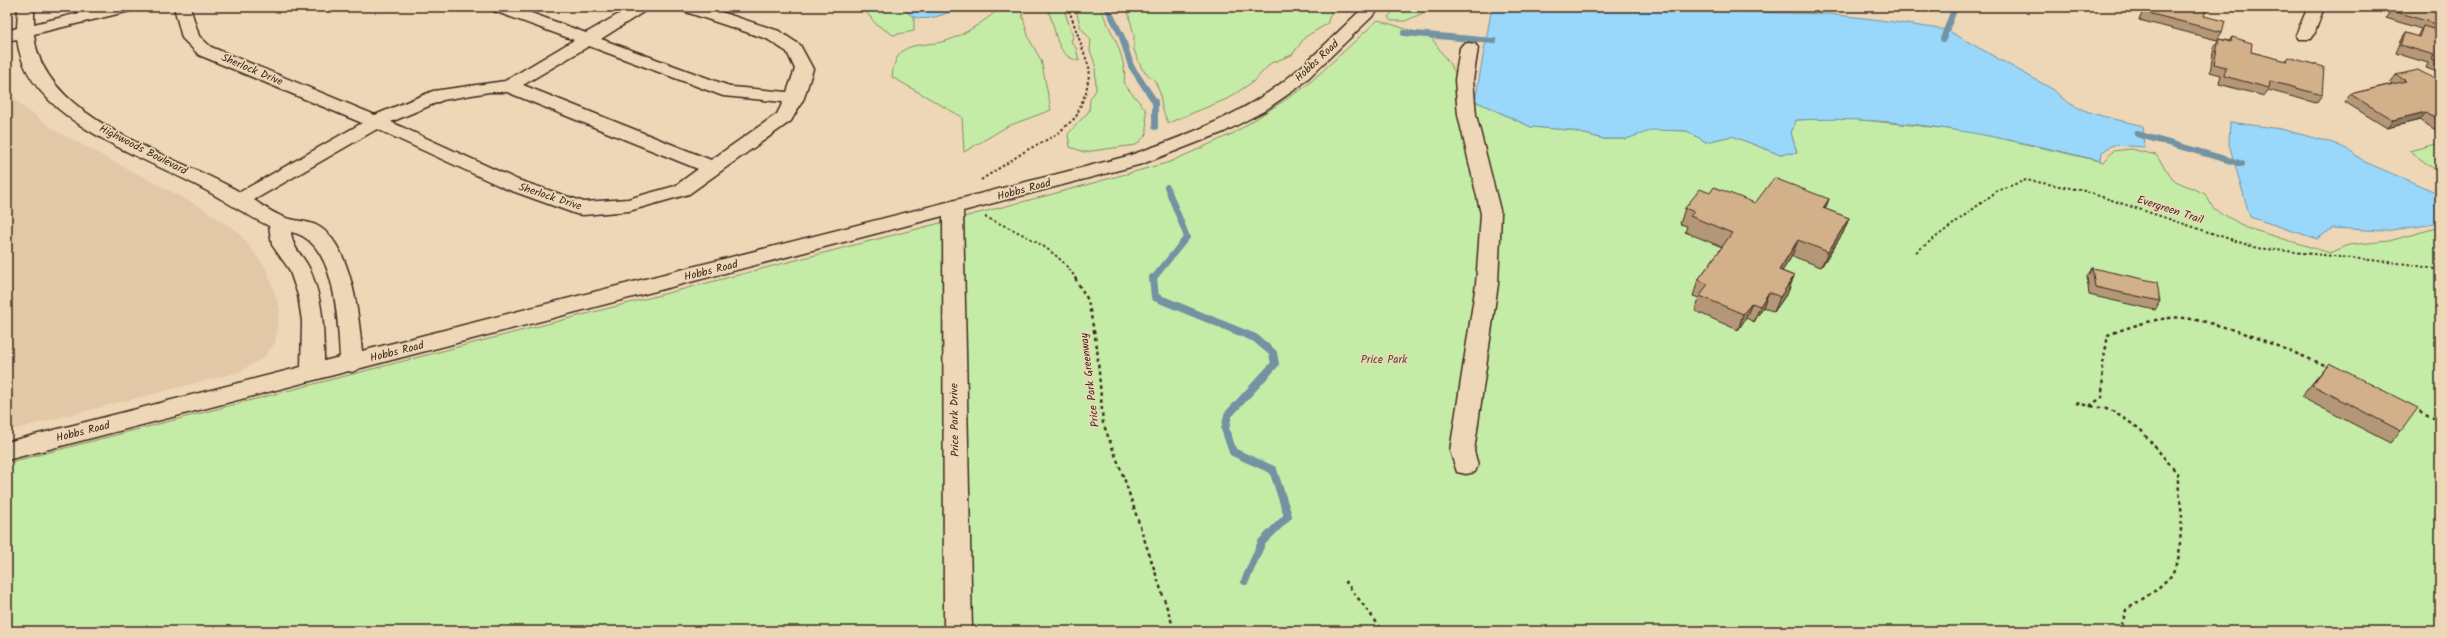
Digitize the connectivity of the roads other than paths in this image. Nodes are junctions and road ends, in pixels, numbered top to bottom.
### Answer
1 (26, 7) edge
2 (124, 7) edge
3 (182, 7) edge
4 (500, 7) edge
5 (643, 7) edge
6 (689, 7) edge
7 (1374, 7) edge
8 (2316, 7) edge
9 (16, 34) edge
10 (2304, 35) dead end
11 (588, 39) junction
12 (1469, 48) dead end
13 (509, 86) junction
14 (795, 98) junction
15 (376, 122) junction
16 (713, 168) junction
17 (240, 200) junction
18 (953, 208) junction
19 (279, 222) junction
20 (352, 364) junction
21 (312, 374) junction
22 (7, 451) edge
23 (1466, 465) dead end
24 (958, 631) edge

1 - 9 street, Highwoods Boulevard
2 - 9 street
3 - 15 street, Sherlock Drive
4 - 11 street
5 - 11 street
6 - 14 street, Sherlock Drive
7 - 18 street, Hobbs Road
8 - 10 street
9 - 17 street, Highwoods Boulevard
11 - 13 street
11 - 14 street
12 - 23 street
13 - 15 street
13 - 16 street
14 - 16 street, Sherlock Drive
15 - 16 street, Sherlock Drive
15 - 17 street
17 - 19 street, Highwoods Boulevard
18 - 20 street, Hobbs Road
18 - 24 street, Price Park Drive
19 - 20 street, Highwoods Boulevard
19 - 21 street
20 - 21 street, Hobbs Road
21 - 22 street, Hobbs Road

